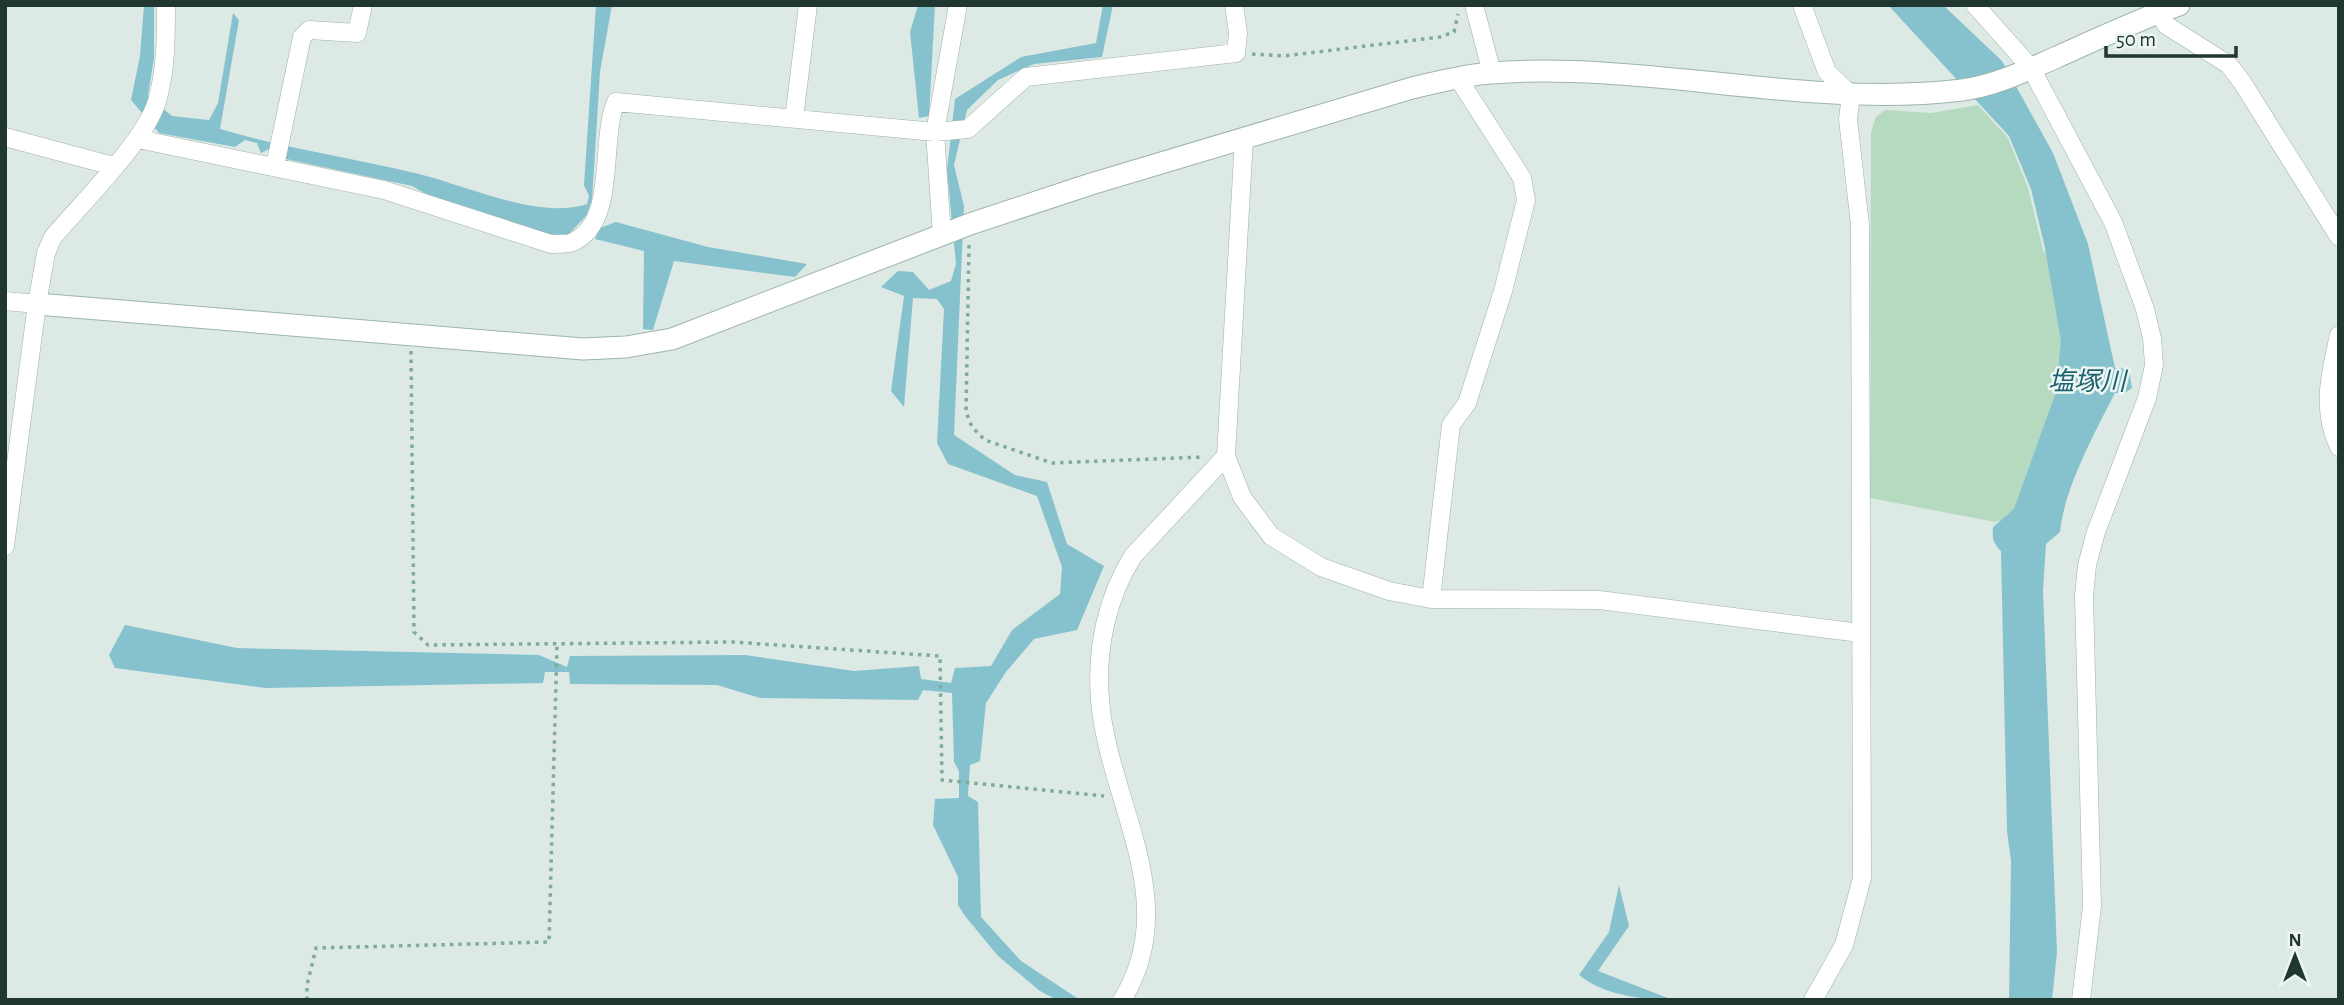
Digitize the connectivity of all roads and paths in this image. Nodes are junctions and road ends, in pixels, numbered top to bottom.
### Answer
1 (166, 5) edge
2 (363, 5) edge
3 (808, 5) edge
4 (958, 5) edge
5 (1234, 5) edge
6 (1463, 5) edge
7 (1474, 5) edge
8 (1802, 5) edge
9 (1975, 5) edge
10 (2165, 8) edge
11 (1236, 53) junction
12 (2024, 71) junction
13 (1492, 73) junction
14 (1458, 78) junction
15 (1852, 95) junction
16 (794, 119) junction
17 (935, 132) junction
18 (5, 136) edge
19 (1244, 138) junction
20 (138, 139) junction
21 (113, 166) junction
22 (275, 166) junction
23 (970, 225) junction
24 (942, 235) junction
25 (2339, 237) edge
26 (5, 301) edge
27 (37, 304) junction
28 (411, 335) junction
29 (2339, 335) edge
30 (2339, 447) edge
31 (1226, 456) junction
32 (5, 546) edge
33 (1431, 599) junction
34 (1860, 633) junction
35 (556, 644) junction
36 (1122, 797) junction
37 (307, 1000) edge
38 (1122, 1000) edge
39 (1813, 1000) edge
40 (2081, 1000) edge

1 - 20 street
2 - 22 street
3 - 16 street
4 - 17 street
5 - 11 street
6 - 11 path
7 - 13 street
8 - 15 street
9 - 12 street
10 - 12 street
10 - 25 street
11 - 17 street
12 - 15 street
12 - 40 street
13 - 14 street
13 - 15 street
14 - 19 street
14 - 33 street
15 - 34 street
16 - 17 street
16 - 22 street
17 - 24 street
18 - 21 street
19 - 23 street
19 - 31 street
20 - 21 street
20 - 22 street
21 - 27 street
23 - 24 street
23 - 31 path
24 - 28 street
26 - 27 street
27 - 28 street
27 - 32 street
28 - 35 path
29 - 30 street
31 - 33 street
31 - 36 street
33 - 34 street
34 - 39 street
35 - 36 path
35 - 37 path
36 - 38 street

